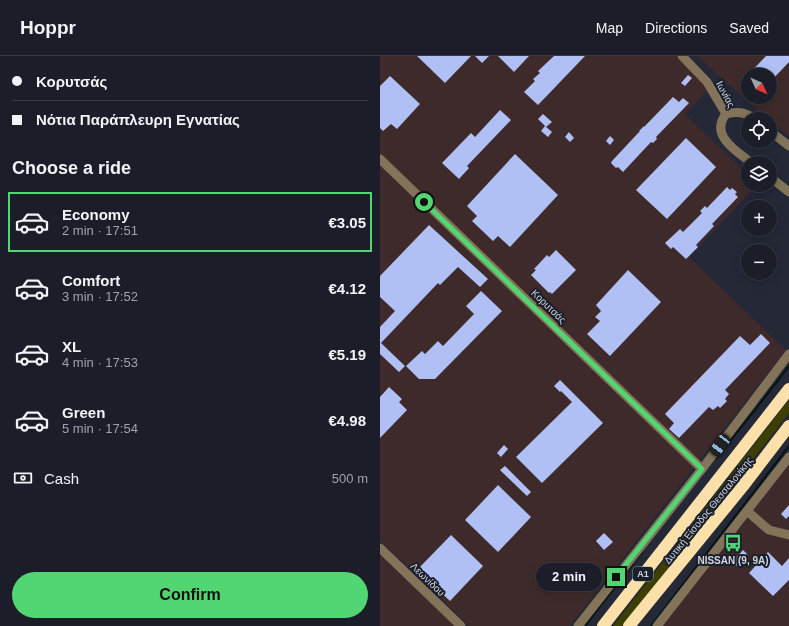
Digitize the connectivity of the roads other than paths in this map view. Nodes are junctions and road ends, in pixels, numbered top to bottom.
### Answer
1 (682, 56) edge
2 (741, 112) edge
3 (726, 114) junction
4 (777, 137) edge
5 (789, 146) edge
6 (743, 156) edge
7 (380, 159) edge
8 (777, 183) edge
9 (789, 192) edge
10 (789, 354) edge
11 (789, 389) edge
12 (789, 426) edge
13 (789, 457) edge
14 (702, 469) junction
15 (747, 511) junction
16 (789, 535) edge
17 (380, 548) edge
18 (461, 626) edge
19 (578, 626) edge
20 (603, 626) edge
21 (629, 626) edge
22 (657, 626) edge

1 - 3 street, Ιωνίας
2 - 3 street
3 - 6 street, Ιωνίας
4 - 5 street
7 - 14 street, Κορυτσάς
8 - 9 street
10 - 14 street
11 - 20 highway, Δυτική Είσοδος Θεσσαλονίκης / Α1
12 - 21 highway, Δυτική Είσοδος Θεσσαλονίκης / Α1
13 - 15 street
14 - 19 street
15 - 16 street
15 - 22 street
17 - 18 street, Λεωνίδου

